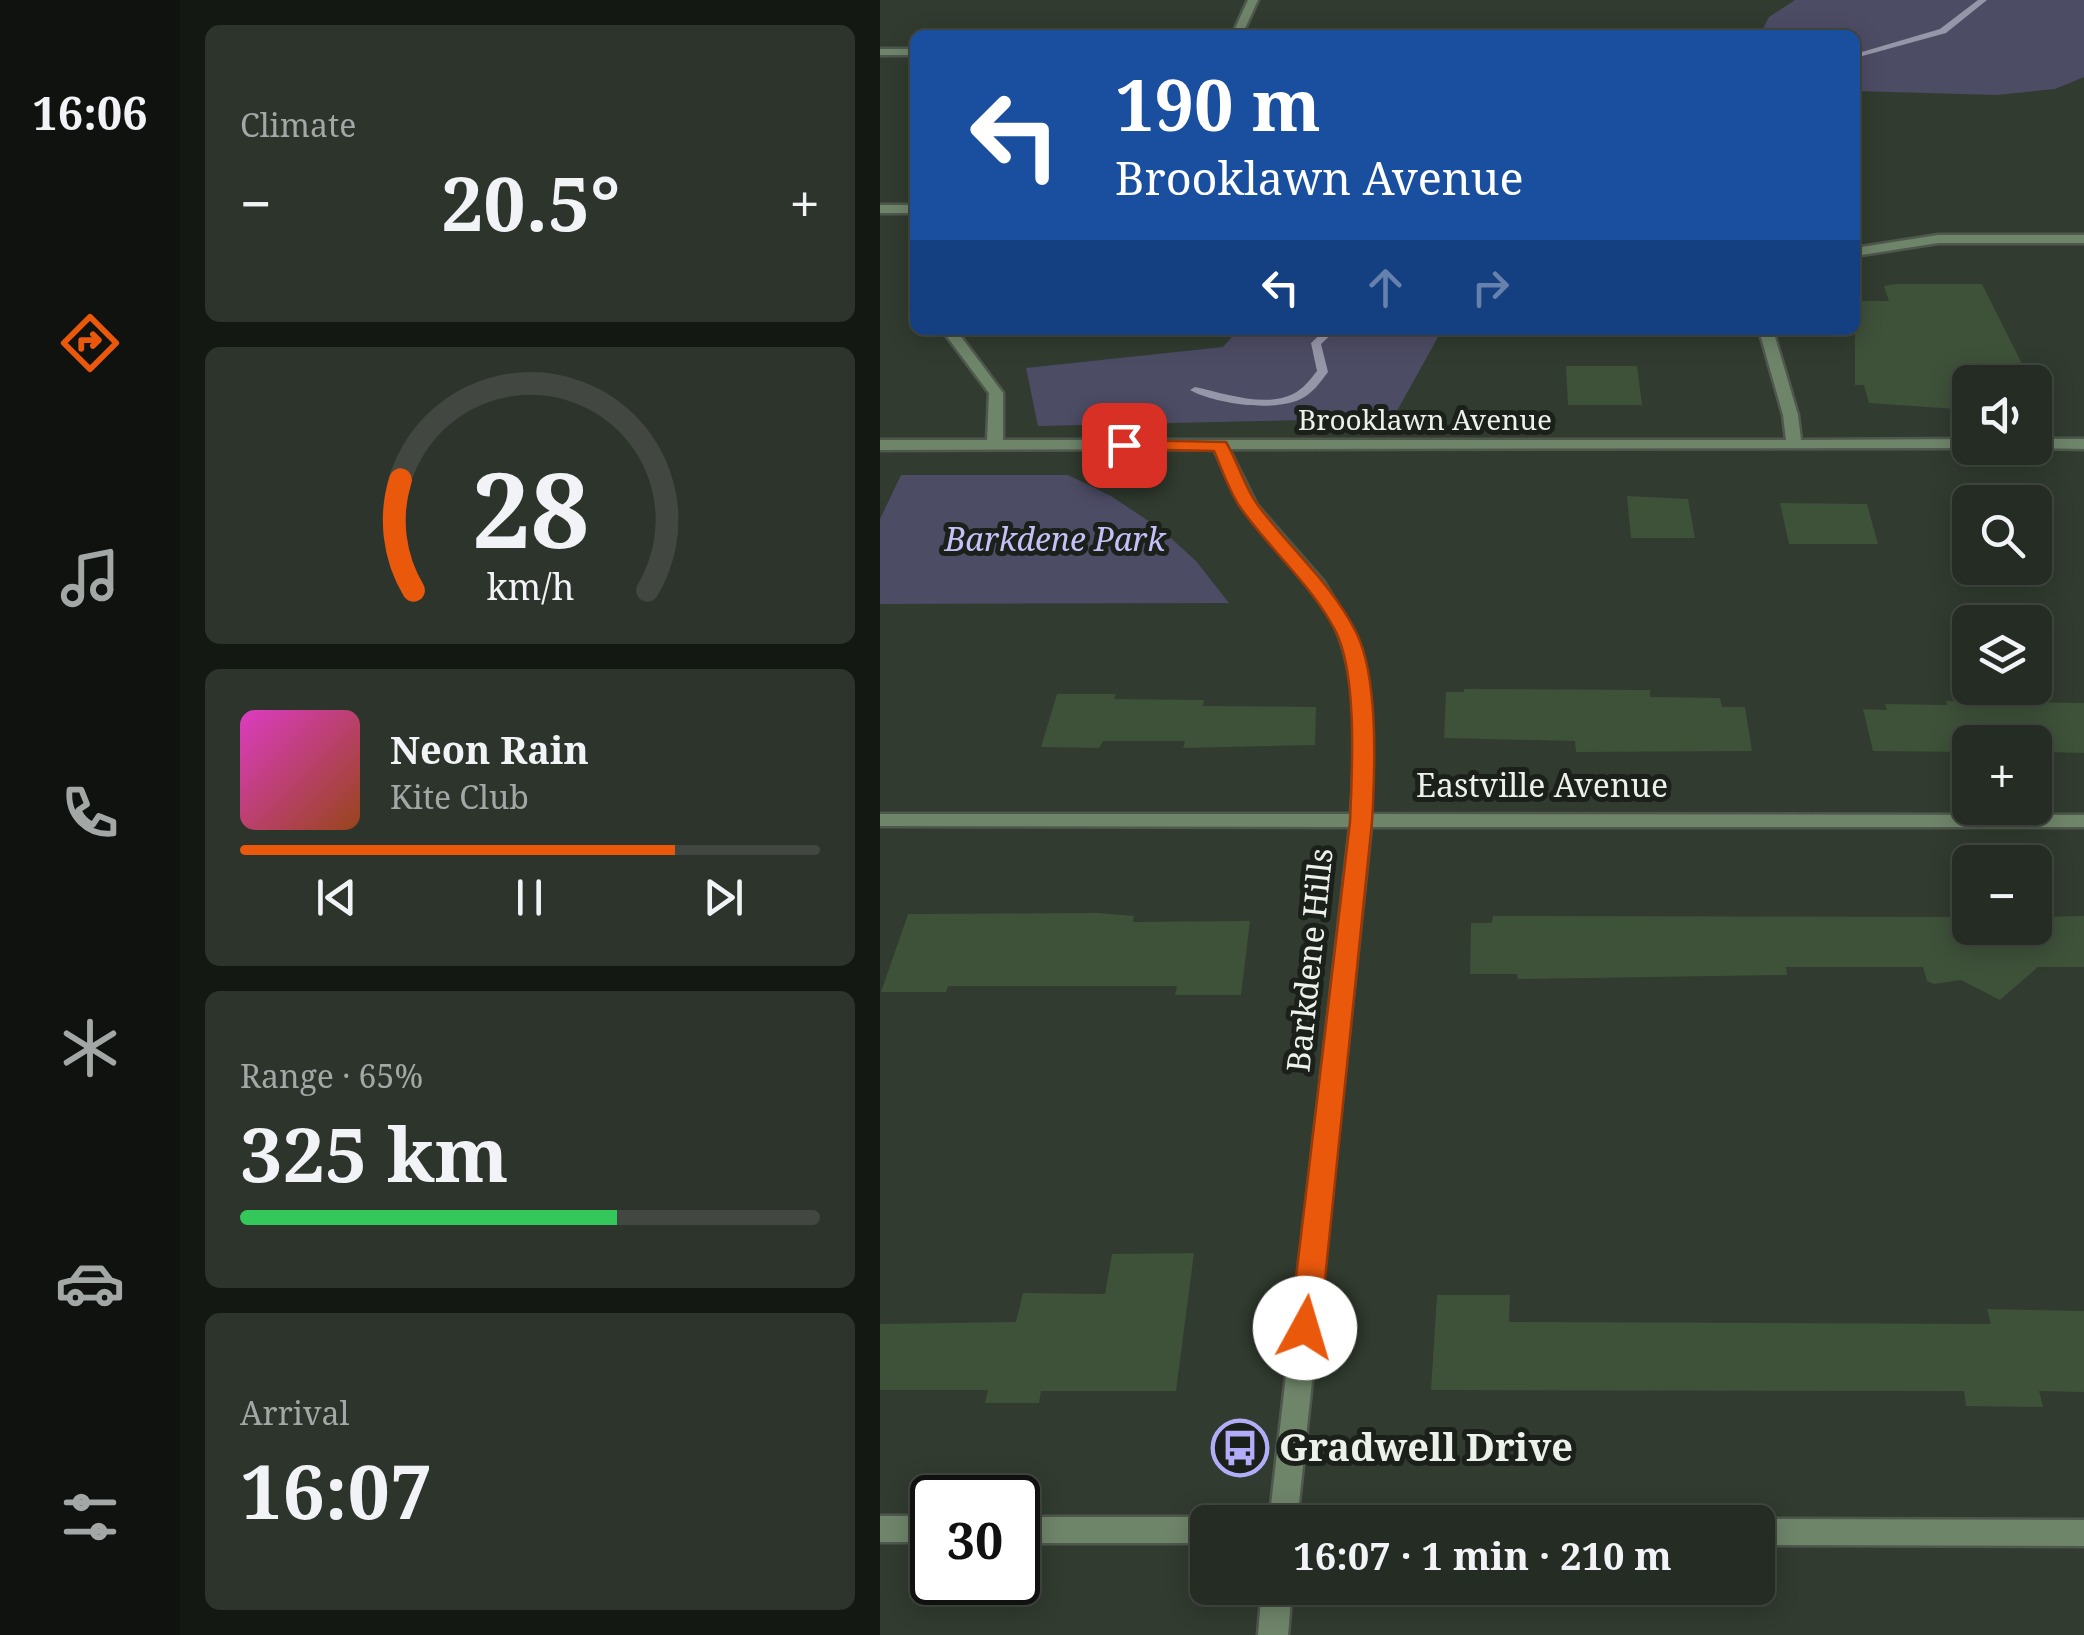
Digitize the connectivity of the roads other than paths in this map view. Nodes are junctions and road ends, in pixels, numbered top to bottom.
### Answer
1 (1254, 0) edge
2 (1239, 30) edge
3 (880, 52) edge
4 (910, 52) edge
5 (880, 210) edge
6 (910, 210) edge
7 (2084, 238) edge
8 (1860, 251) edge
9 (954, 335) edge
10 (1767, 335) edge
11 (1794, 444) junction
12 (1952, 444) edge
13 (2052, 444) edge
14 (2084, 444) edge
15 (880, 445) edge
16 (994, 446) junction
17 (1220, 446) junction
18 (880, 820) edge
19 (2084, 821) edge
20 (1361, 822) junction
21 (1285, 1505) edge
22 (880, 1529) edge
23 (910, 1529) edge
24 (1040, 1530) edge
25 (1190, 1530) edge
26 (1775, 1532) edge
27 (2084, 1533) edge
28 (1275, 1605) edge
29 (1272, 1635) edge

1 - 2 street
3 - 4 street
5 - 6 street
7 - 8 street
9 - 16 street
10 - 11 street
11 - 12 street, Brooklawn Avenue
11 - 17 street, Brooklawn Avenue
13 - 14 street
15 - 16 street, Brooklawn Avenue
16 - 17 street, Brooklawn Avenue
17 - 20 street, Barkdene Hills
18 - 20 street, Eastville Avenue
19 - 20 street, Eastville Avenue
20 - 21 street, Barkdene Hills
22 - 23 street
24 - 25 street
26 - 27 street
28 - 29 street

